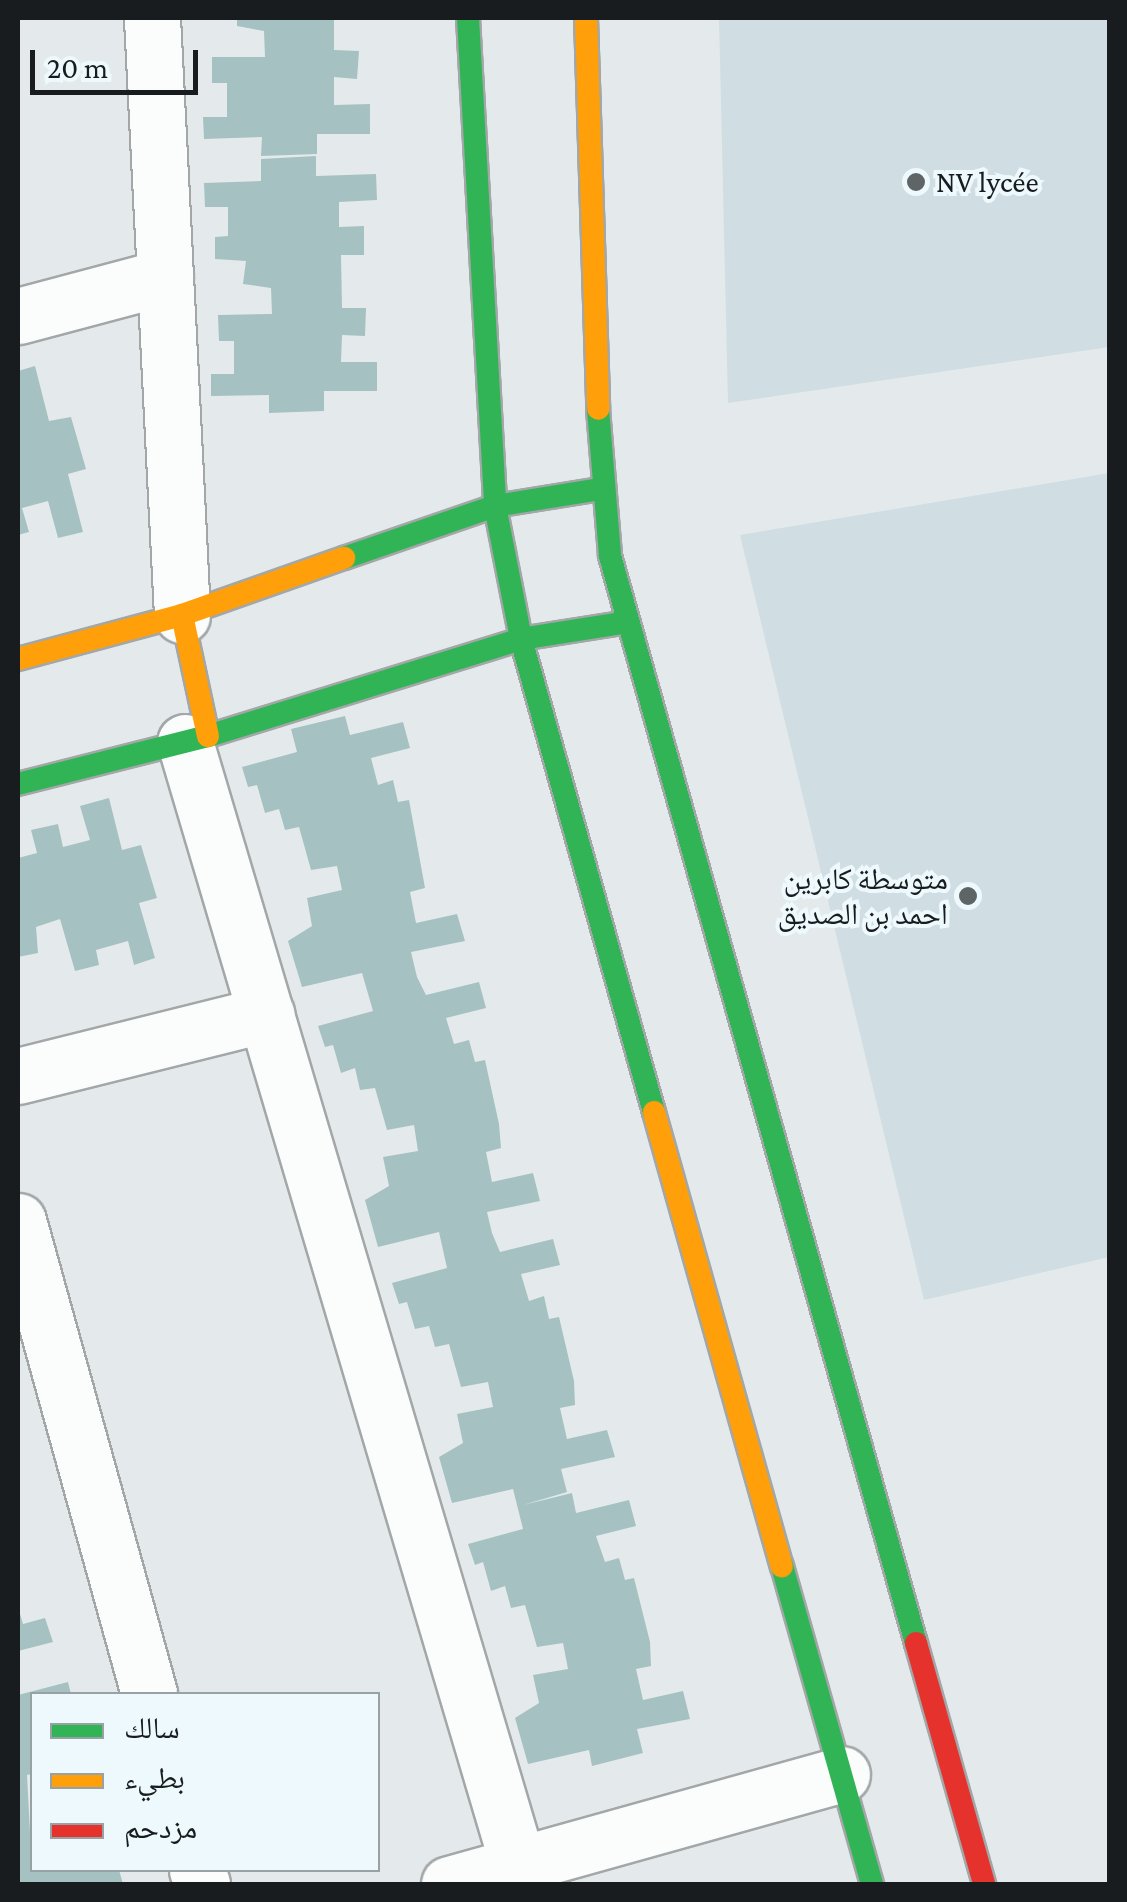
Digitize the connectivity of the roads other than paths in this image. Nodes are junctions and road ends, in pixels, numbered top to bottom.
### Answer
1 (152, 18) edge
2 (468, 18) edge
3 (586, 18) edge
4 (165, 277) junction
5 (18, 316) edge
6 (600, 489) junction
7 (495, 506) junction
8 (182, 616) junction
9 (628, 622) junction
10 (521, 639) junction
11 (18, 660) edge
12 (197, 739) junction
13 (18, 784) edge
14 (266, 1014) junction
15 (18, 1076) edge
16 (18, 1220) edge
17 (148, 1692) edge
18 (842, 1774) junction
19 (518, 1865) junction
20 (449, 1884) edge
21 (872, 1884) edge
22 (984, 1884) edge

1 - 4 street
2 - 7 street
3 - 6 street
4 - 5 street
4 - 8 street
6 - 7 street
6 - 9 street
7 - 8 street
7 - 10 street
8 - 11 street
8 - 12 street
9 - 10 street
9 - 22 street
10 - 12 street
10 - 18 street
12 - 13 street
12 - 14 street
14 - 15 street
14 - 19 street
16 - 17 street
18 - 19 street
18 - 21 street
19 - 20 street

